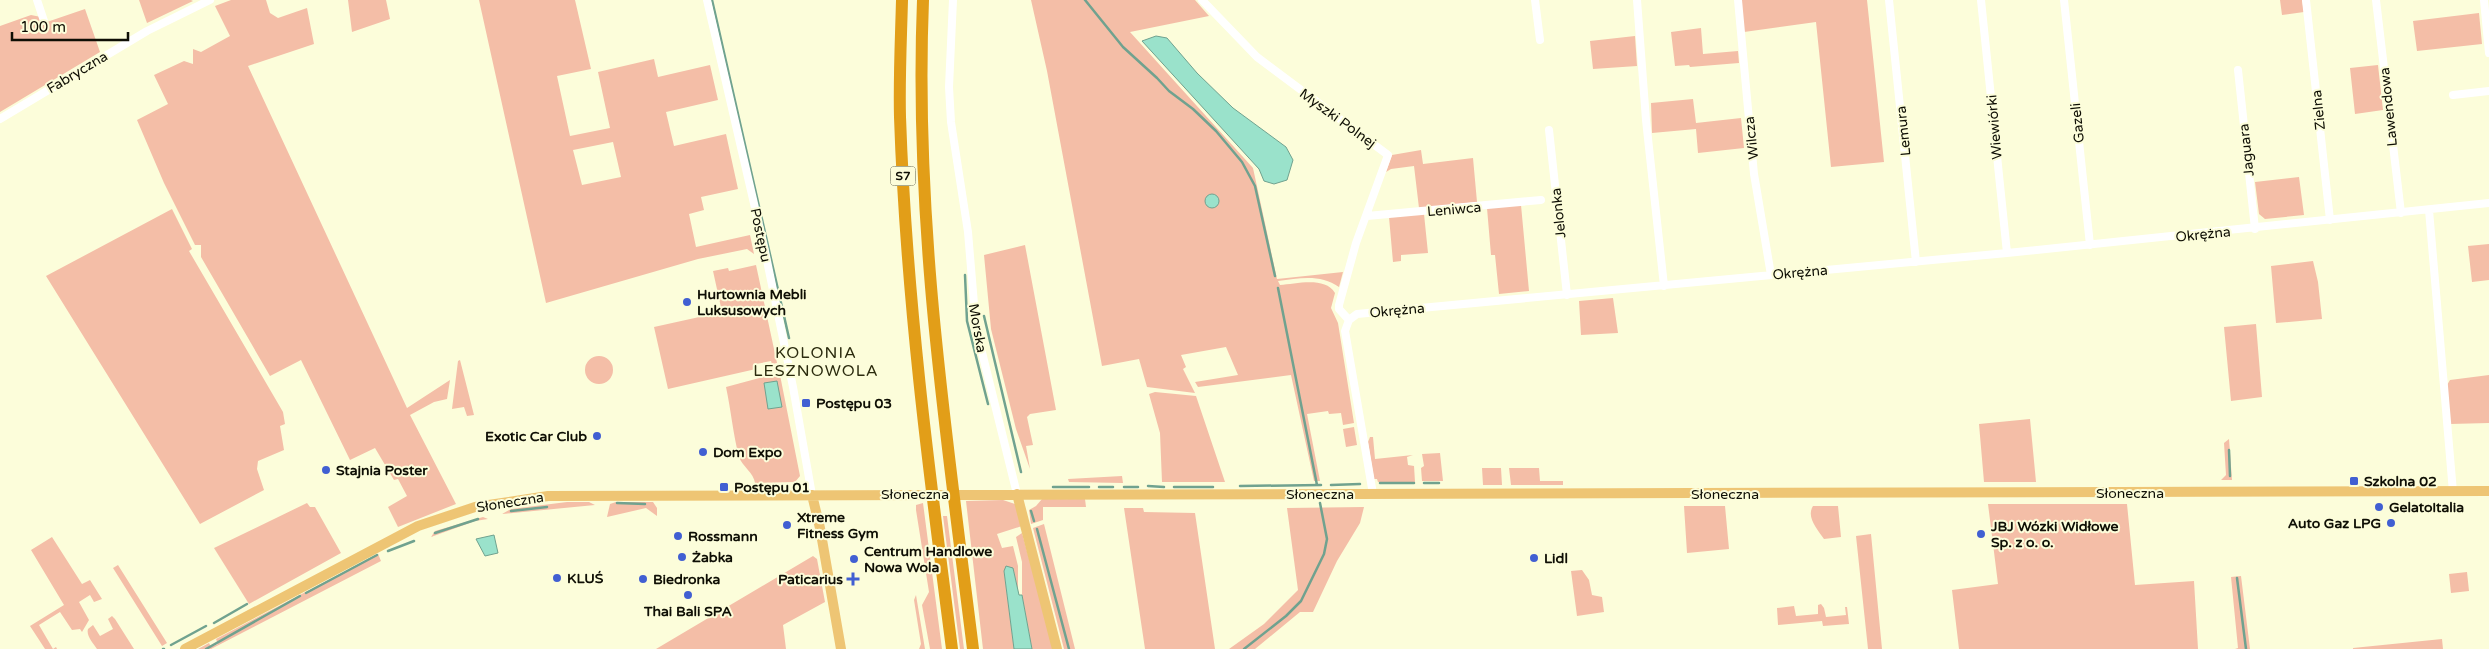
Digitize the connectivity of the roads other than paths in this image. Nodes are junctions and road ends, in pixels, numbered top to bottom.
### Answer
1 (37, 0) edge
2 (210, 0) edge
3 (708, 0) edge
4 (902, 0) edge
5 (923, 0) edge
6 (953, 0) edge
7 (1202, 0) edge
8 (1535, 0) edge
9 (1637, 0) edge
10 (1738, 0) edge
11 (1889, 0) edge
12 (1981, 0) edge
13 (2064, 0) edge
14 (2306, 0) edge
15 (2376, 0) edge
16 (2484, 0) edge
17 (44, 21) dead end
18 (1540, 40) dead end
19 (2489, 53) edge
20 (2238, 70) dead end
21 (2489, 91) edge
22 (2453, 94) dead end
23 (0, 119) edge
24 (1549, 130) dead end
25 (1542, 200) dead end
26 (2489, 203) edge
27 (2429, 210) junction
28 (2401, 213) junction
29 (1367, 216) junction
30 (2330, 220) junction
31 (2254, 229) junction
32 (2090, 245) junction
33 (2007, 253) junction
34 (1916, 262) junction
35 (1771, 275) junction
36 (1664, 286) junction
37 (1566, 295) junction
38 (1349, 320) junction
39 (2489, 491) edge
40 (2453, 492) junction
41 (1017, 494) junction
42 (1373, 494) junction
43 (812, 495) junction
44 (185, 649) edge
45 (841, 649) edge
46 (952, 649) edge
47 (973, 649) edge
48 (1057, 649) edge

1 - 17 street
2 - 23 street, Fabryczna
3 - 43 street, Postępu
4 - 46 highway, S7
5 - 47 highway, S7
6 - 41 street, Morska
7 - 29 street, Myszki Polnej
8 - 18 street
9 - 36 street
10 - 35 street, Wilcza
11 - 34 street, Lemura
12 - 33 street, Wiewiórki
13 - 32 street, Gazeli
14 - 30 street, Zielna
15 - 28 street, Lawendowa
16 - 19 street
20 - 31 street, Jaguara
21 - 22 street
24 - 37 street, Jelonka
25 - 29 street, Leniwca
26 - 27 street, Okrężna
27 - 28 street, Okrężna
27 - 40 street
28 - 30 street, Okrężna
29 - 38 street, Myszki Polnej
30 - 31 street, Okrężna
31 - 32 street, Okrężna
32 - 33 street, Okrężna
33 - 34 street, Okrężna
34 - 35 street, Okrężna
35 - 36 street, Okrężna
36 - 37 street, Okrężna
37 - 38 street, Okrężna
38 - 42 street
39 - 40 main road, Słoneczna
40 - 42 main road, Słoneczna
41 - 42 main road, Słoneczna
41 - 43 main road, Słoneczna
41 - 48 main road, Morska
43 - 44 main road, Słoneczna
43 - 45 main road, Postępu

